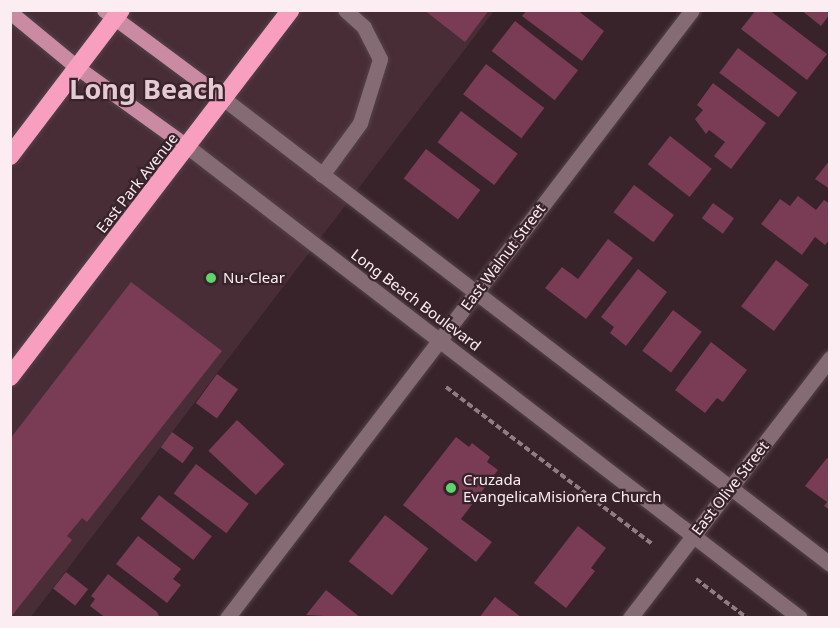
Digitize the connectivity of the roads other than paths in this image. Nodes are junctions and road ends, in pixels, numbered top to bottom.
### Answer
1 (291, 10) edge
2 (345, 10) edge
3 (692, 10) edge
4 (10, 12) edge
5 (113, 13) edge
6 (78, 68) junction
7 (224, 99) junction
8 (188, 147) junction
9 (10, 156) edge
10 (322, 175) junction
11 (476, 293) junction
12 (439, 341) junction
13 (830, 358) edge
14 (10, 377) edge
15 (730, 487) junction
16 (693, 535) junction
17 (830, 564) edge
18 (227, 618) edge
19 (630, 618) edge
20 (800, 618) edge

1 - 7 highway, East Park Avenue
2 - 10 street
3 - 11 street, East Walnut Street
4 - 6 main road, Long Beach Boulevard
5 - 6 highway
5 - 7 main road
6 - 8 main road, Long Beach Boulevard
6 - 9 highway
7 - 8 highway, East Park Avenue
7 - 10 street
8 - 12 street, Long Beach Boulevard
8 - 14 highway, East Park Avenue
10 - 11 street
11 - 12 street, East Walnut Street
11 - 15 street
12 - 16 street, Long Beach Boulevard
12 - 18 street, East Walnut Street
13 - 15 street, East Olive Street
15 - 16 street, East Olive Street
15 - 17 street
16 - 19 street, East Olive Street
16 - 20 street, Long Beach Boulevard

